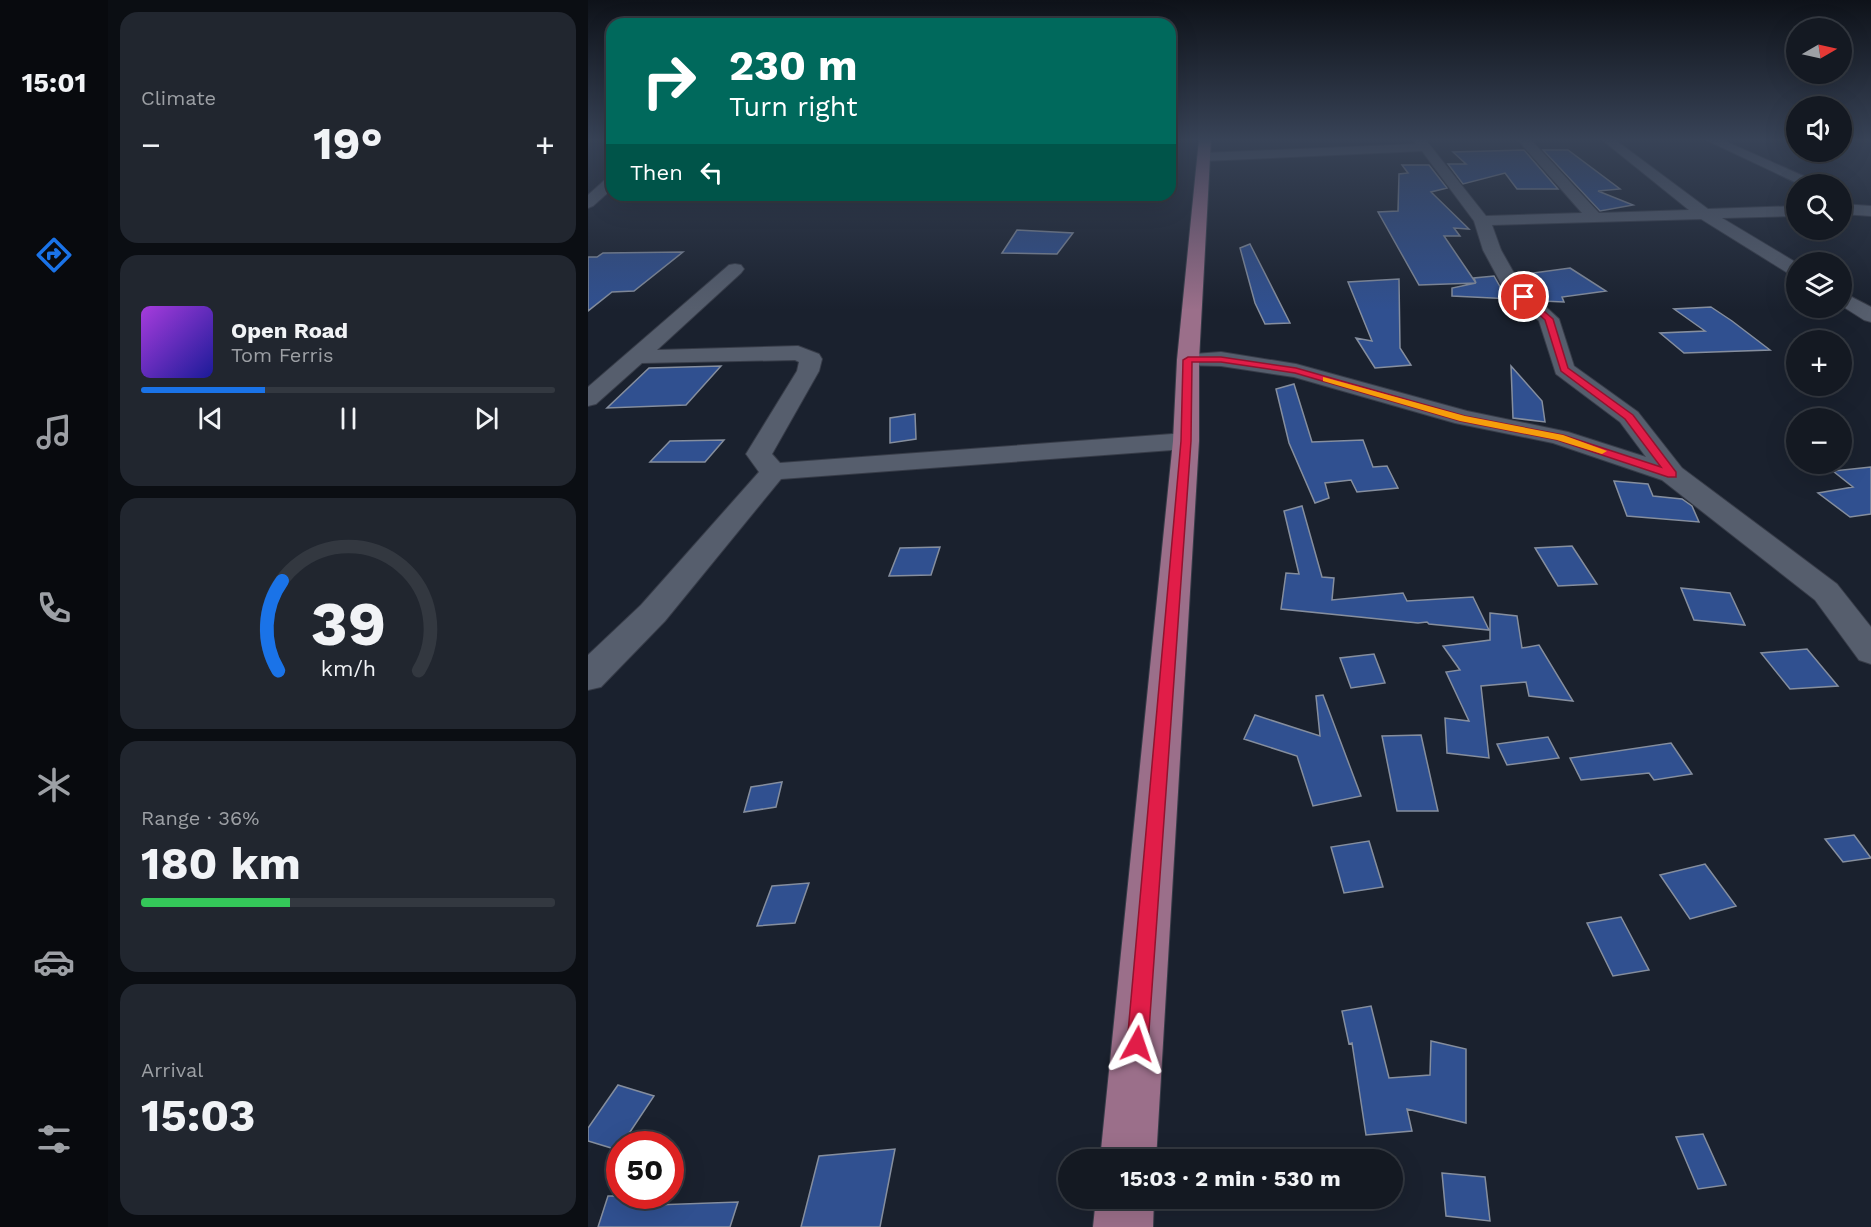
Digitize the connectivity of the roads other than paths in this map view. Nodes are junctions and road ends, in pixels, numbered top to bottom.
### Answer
1 (1201, 196) edge
2 (1463, 196) edge
3 (1575, 196) edge
4 (1681, 196) edge
5 (1852, 204) edge
6 (1866, 210) edge
7 (1786, 211) edge
8 (1703, 213) junction
9 (1595, 218) junction
10 (1482, 221) junction
11 (1786, 264) edge
12 (735, 269) dead end
13 (1852, 304) edge
14 (1871, 316) edge
15 (636, 357) junction
16 (1188, 360) junction
17 (588, 399) edge
18 (1186, 441) junction
19 (773, 472) junction
20 (1672, 474) junction
21 (1871, 651) edge
22 (588, 677) edge
23 (1129, 1149) edge
24 (1124, 1209) edge
25 (1123, 1227) edge

1 - 16 main road
2 - 10 street
3 - 9 street
4 - 8 street
5 - 6 street
7 - 8 street
8 - 9 street
8 - 11 street
9 - 10 street
10 - 20 street
12 - 15 street
13 - 14 street
15 - 17 street
15 - 19 street
16 - 18 main road
16 - 20 street
18 - 19 street
18 - 23 main road
19 - 22 street
20 - 21 street
24 - 25 main road

